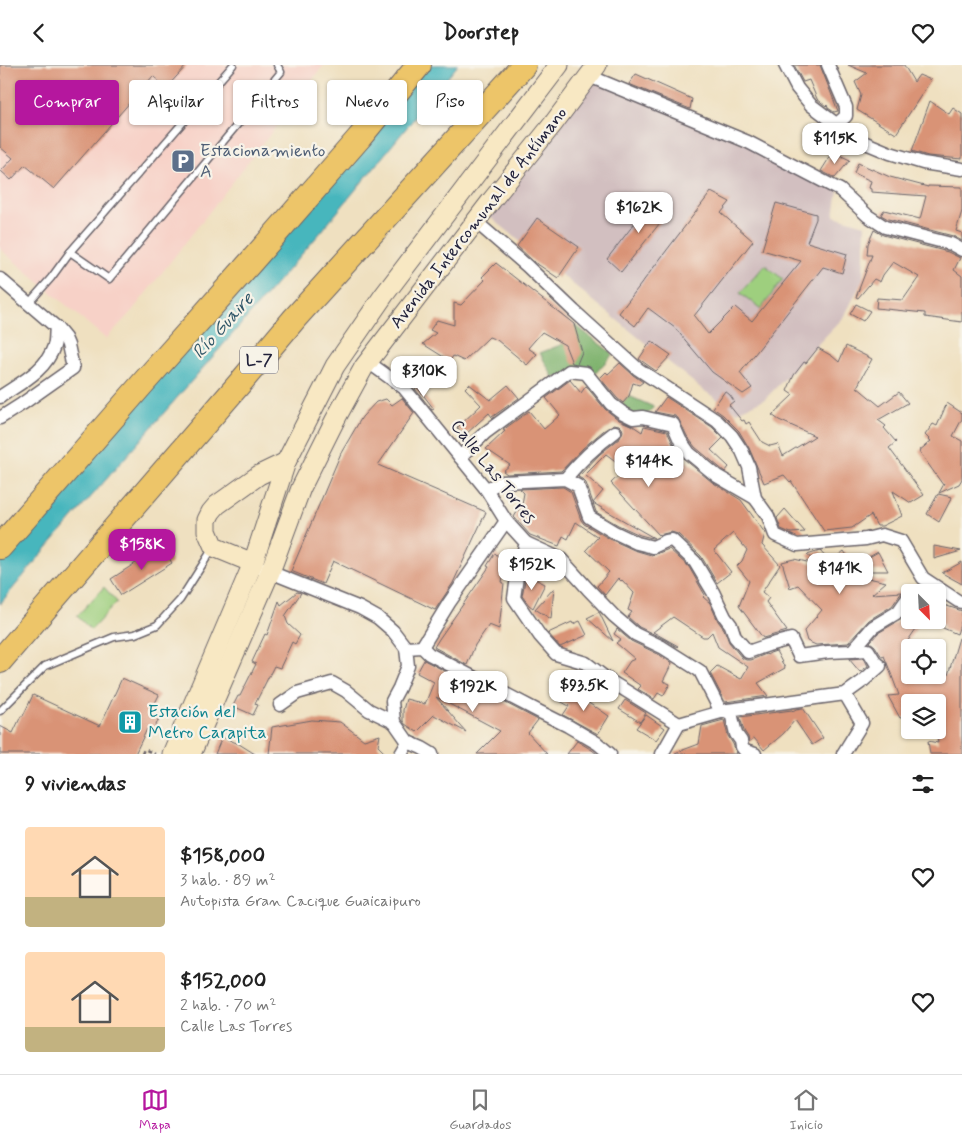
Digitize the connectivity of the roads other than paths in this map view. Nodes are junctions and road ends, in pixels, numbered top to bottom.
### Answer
1 (233, 65) edge
2 (277, 65) edge
3 (398, 65) edge
4 (418, 65) edge
5 (524, 65) edge
6 (559, 65) edge
7 (785, 65) edge
8 (828, 65) edge
9 (593, 70) edge
10 (836, 125) junction
11 (962, 169) edge
12 (476, 221) junction
13 (962, 251) edge
14 (70, 252) junction
15 (250, 263) junction
16 (0, 279) edge
17 (28, 304) junction
18 (56, 327) junction
19 (368, 362) junction
20 (0, 397) edge
21 (0, 418) edge
22 (615, 432) dead end
23 (460, 457) junction
24 (286, 462) junction
25 (565, 479) junction
26 (486, 489) junction
27 (755, 498) junction
28 (506, 521) junction
29 (526, 543) junction
30 (0, 547) edge
31 (214, 547) junction
32 (252, 563) junction
33 (270, 572) junction
34 (919, 584) edge
35 (931, 584) edge
36 (934, 584) edge
37 (946, 592) edge
38 (962, 602) edge
39 (901, 608) edge
40 (406, 647) junction
41 (422, 647) junction
42 (852, 651) junction
43 (0, 661) edge
44 (844, 695) junction
45 (280, 705) dead end
46 (0, 711) edge
47 (725, 711) junction
48 (394, 722) junction
49 (679, 724) junction
50 (408, 742) junction
51 (172, 754) edge
52 (191, 754) edge
53 (401, 754) edge
54 (432, 754) edge
55 (610, 754) edge
56 (662, 754) edge
57 (754, 754) edge
58 (843, 754) edge

1 - 14 lane
2 - 14 lane
3 - 15 highway
4 - 15 highway
5 - 43 highway, L-7
6 - 24 main road, Avenida Intercomunal de Antímano
7 - 10 street
8 - 10 street
9 - 12 main road, Avenida Intercomunal de Antímano
9 - 13 street
10 - 11 street
12 - 19 main road, Avenida Intercomunal de Antímano
12 - 27 street
14 - 17 lane
15 - 30 highway
16 - 17 street
17 - 18 street
18 - 20 street
18 - 21 street
19 - 23 street, Calle Las Torres
19 - 33 main road, Avenida Intercomunal de Antímano
22 - 25 street
23 - 26 street, Calle Las Torres
23 - 27 street
24 - 31 main road
24 - 32 main road, Avenida Intercomunal de Antímano
25 - 26 street
25 - 42 street
26 - 28 street, Calle Las Torres
27 - 36 street
28 - 29 street, Calle Las Torres
28 - 41 street
29 - 47 street
29 - 49 street, Calle Las Torres
31 - 32 main road
31 - 46 lane
32 - 33 street
32 - 51 main road, Avenida Intercomunal de Antímano
33 - 40 street
33 - 52 main road, Avenida Intercomunal de Antímano
34 - 35 street
37 - 38 street
39 - 42 street
40 - 41 street
40 - 48 street
41 - 55 street
42 - 44 street
44 - 47 street
44 - 58 street
45 - 48 street
47 - 49 street
47 - 57 street
48 - 50 street
49 - 56 street
50 - 53 street
50 - 54 street

